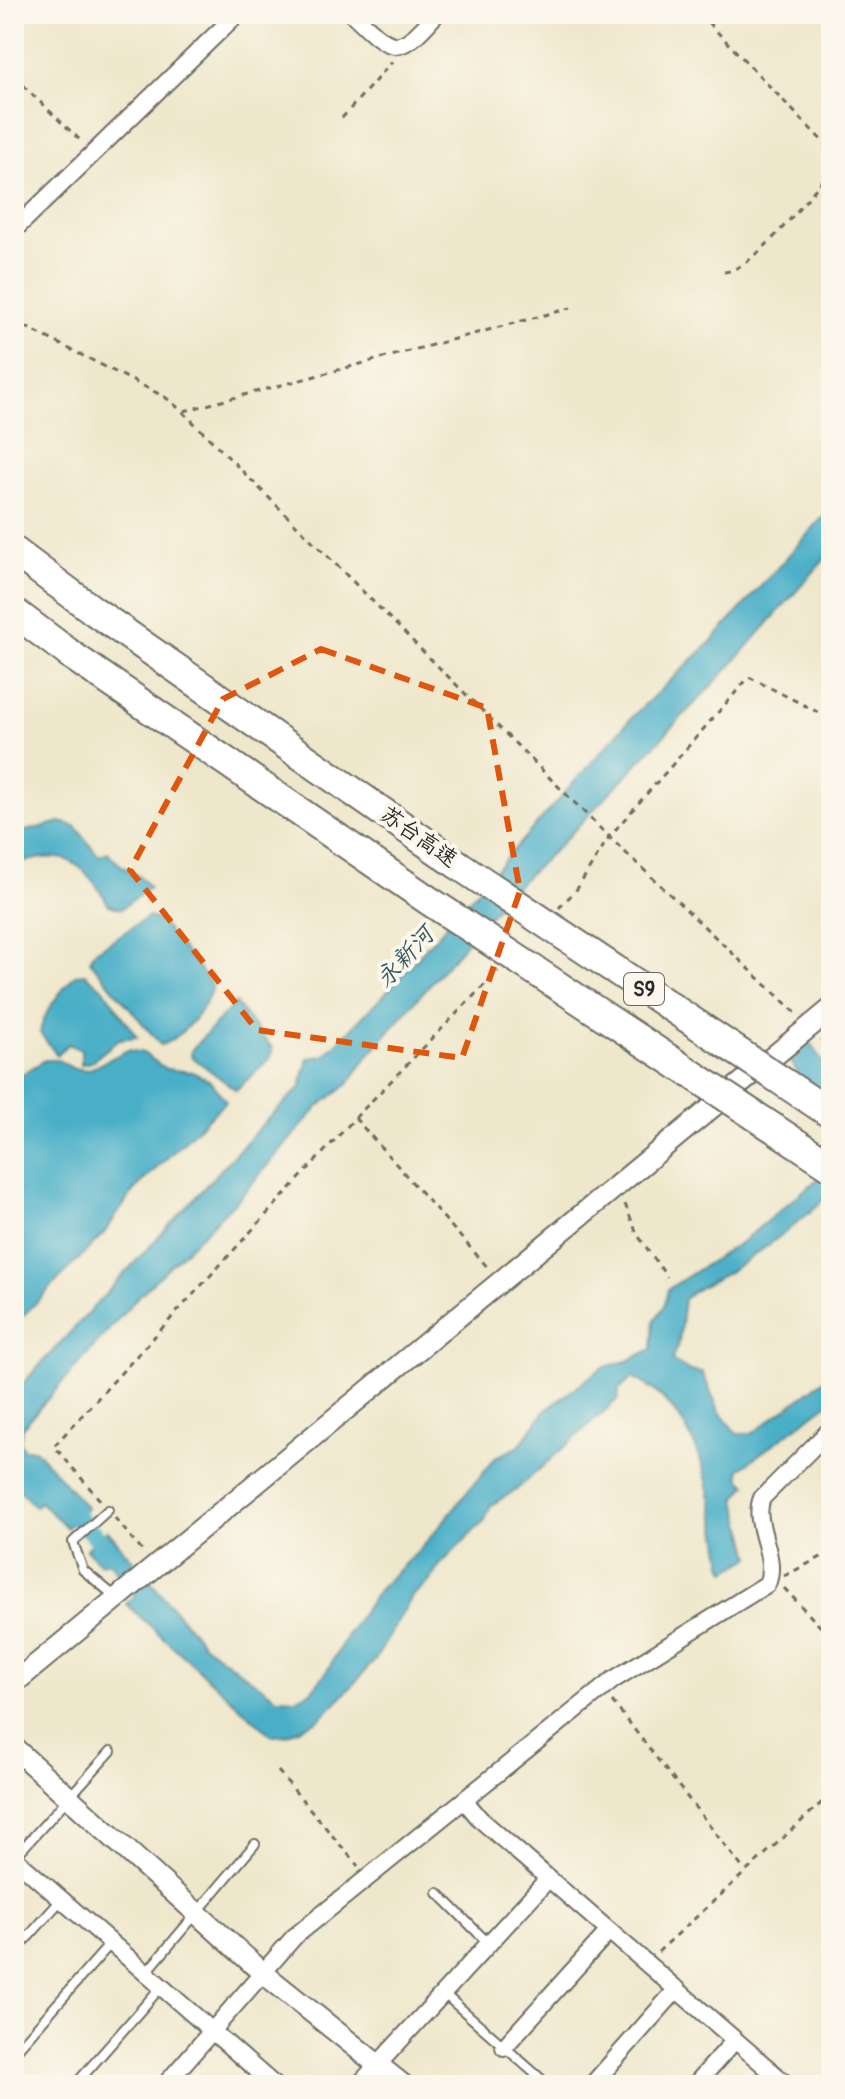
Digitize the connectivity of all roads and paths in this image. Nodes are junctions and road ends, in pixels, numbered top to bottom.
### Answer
1 (237, 14) edge
2 (353, 14) edge
3 (436, 14) edge
4 (700, 14) edge
5 (399, 48) junction
6 (14, 77) edge
7 (342, 118) dead end
8 (831, 150) edge
9 (94, 153) junction
10 (831, 170) edge
11 (14, 230) edge
12 (724, 272) dead end
13 (571, 308) dead end
14 (14, 321) edge
15 (182, 411) junction
16 (14, 551) edge
17 (14, 612) edge
18 (831, 719) edge
19 (609, 837) junction
20 (554, 912) dead end
21 (499, 970) dead end
22 (831, 1009) edge
23 (810, 1027) junction
24 (831, 1114) edge
25 (355, 1118) junction
26 (831, 1166) edge
27 (613, 1188) junction
28 (667, 1277) dead end
29 (500, 1281) junction
30 (831, 1429) edge
31 (108, 1510) junction
32 (831, 1552) edge
33 (152, 1570) junction
34 (767, 1584) junction
35 (118, 1598) junction
36 (831, 1638) edge
37 (14, 1683) edge
38 (601, 1690) junction
39 (14, 1748) edge
40 (111, 1751) dead end
41 (278, 1771) dead end
42 (831, 1794) edge
43 (69, 1798) junction
44 (465, 1801) junction
45 (255, 1844) dead end
46 (16, 1864) edge
47 (745, 1872) junction
48 (370, 1879) junction
49 (548, 1879) junction
50 (438, 1893) dead end
51 (61, 1900) junction
52 (197, 1913) junction
53 (609, 1931) junction
54 (111, 1943) junction
55 (489, 1944) junction
56 (14, 1953) edge
57 (646, 1963) junction
58 (146, 1973) junction
59 (263, 1973) junction
60 (161, 1987) junction
61 (677, 1989) junction
62 (443, 1993) junction
63 (212, 2031) junction
64 (735, 2040) junction
65 (504, 2047) junction
66 (14, 2053) edge
67 (377, 2065) junction
68 (272, 2084) edge
69 (75, 2085) edge
70 (165, 2085) edge
71 (359, 2085) edge
72 (403, 2085) edge
73 (548, 2085) edge
74 (592, 2085) edge
75 (695, 2085) edge
76 (787, 2085) edge

1 - 9 street
2 - 5 street
3 - 5 street
4 - 8 path
5 - 7 path
6 - 9 path
9 - 11 street
10 - 12 path
13 - 15 path
14 - 15 path
15 - 19 path
16 - 24 highway, 苏台高速 / S9, bridge
17 - 26 highway, S9, bridge
18 - 19 path
19 - 20 path
19 - 23 path
21 - 25 path
22 - 23 street
23 - 27 street
25 - 29 path
25 - 31 path
27 - 28 path
27 - 29 street
29 - 33 street
30 - 34 street
31 - 33 path
31 - 35 lane
32 - 34 path
33 - 35 street
34 - 36 path
34 - 38 street
35 - 37 street
38 - 44 street
38 - 47 path
39 - 43 street
40 - 43 lane
41 - 48 path
42 - 47 path
43 - 46 lane
43 - 52 street
44 - 48 street
44 - 49 street
45 - 52 lane
46 - 51 street
47 - 57 path
48 - 59 street
49 - 53 street
49 - 55 street
50 - 55 lane
51 - 54 street
51 - 56 lane
52 - 58 lane
52 - 59 street
53 - 57 street
53 - 65 street
54 - 58 street
54 - 66 lane
55 - 62 street
57 - 61 street
58 - 60 street
59 - 63 street
59 - 67 street
60 - 63 street
60 - 69 lane
61 - 64 street
61 - 74 street
62 - 65 lane
62 - 67 street
63 - 68 street
63 - 70 street
64 - 75 street
64 - 76 street
65 - 73 lane
67 - 71 street
67 - 72 street

